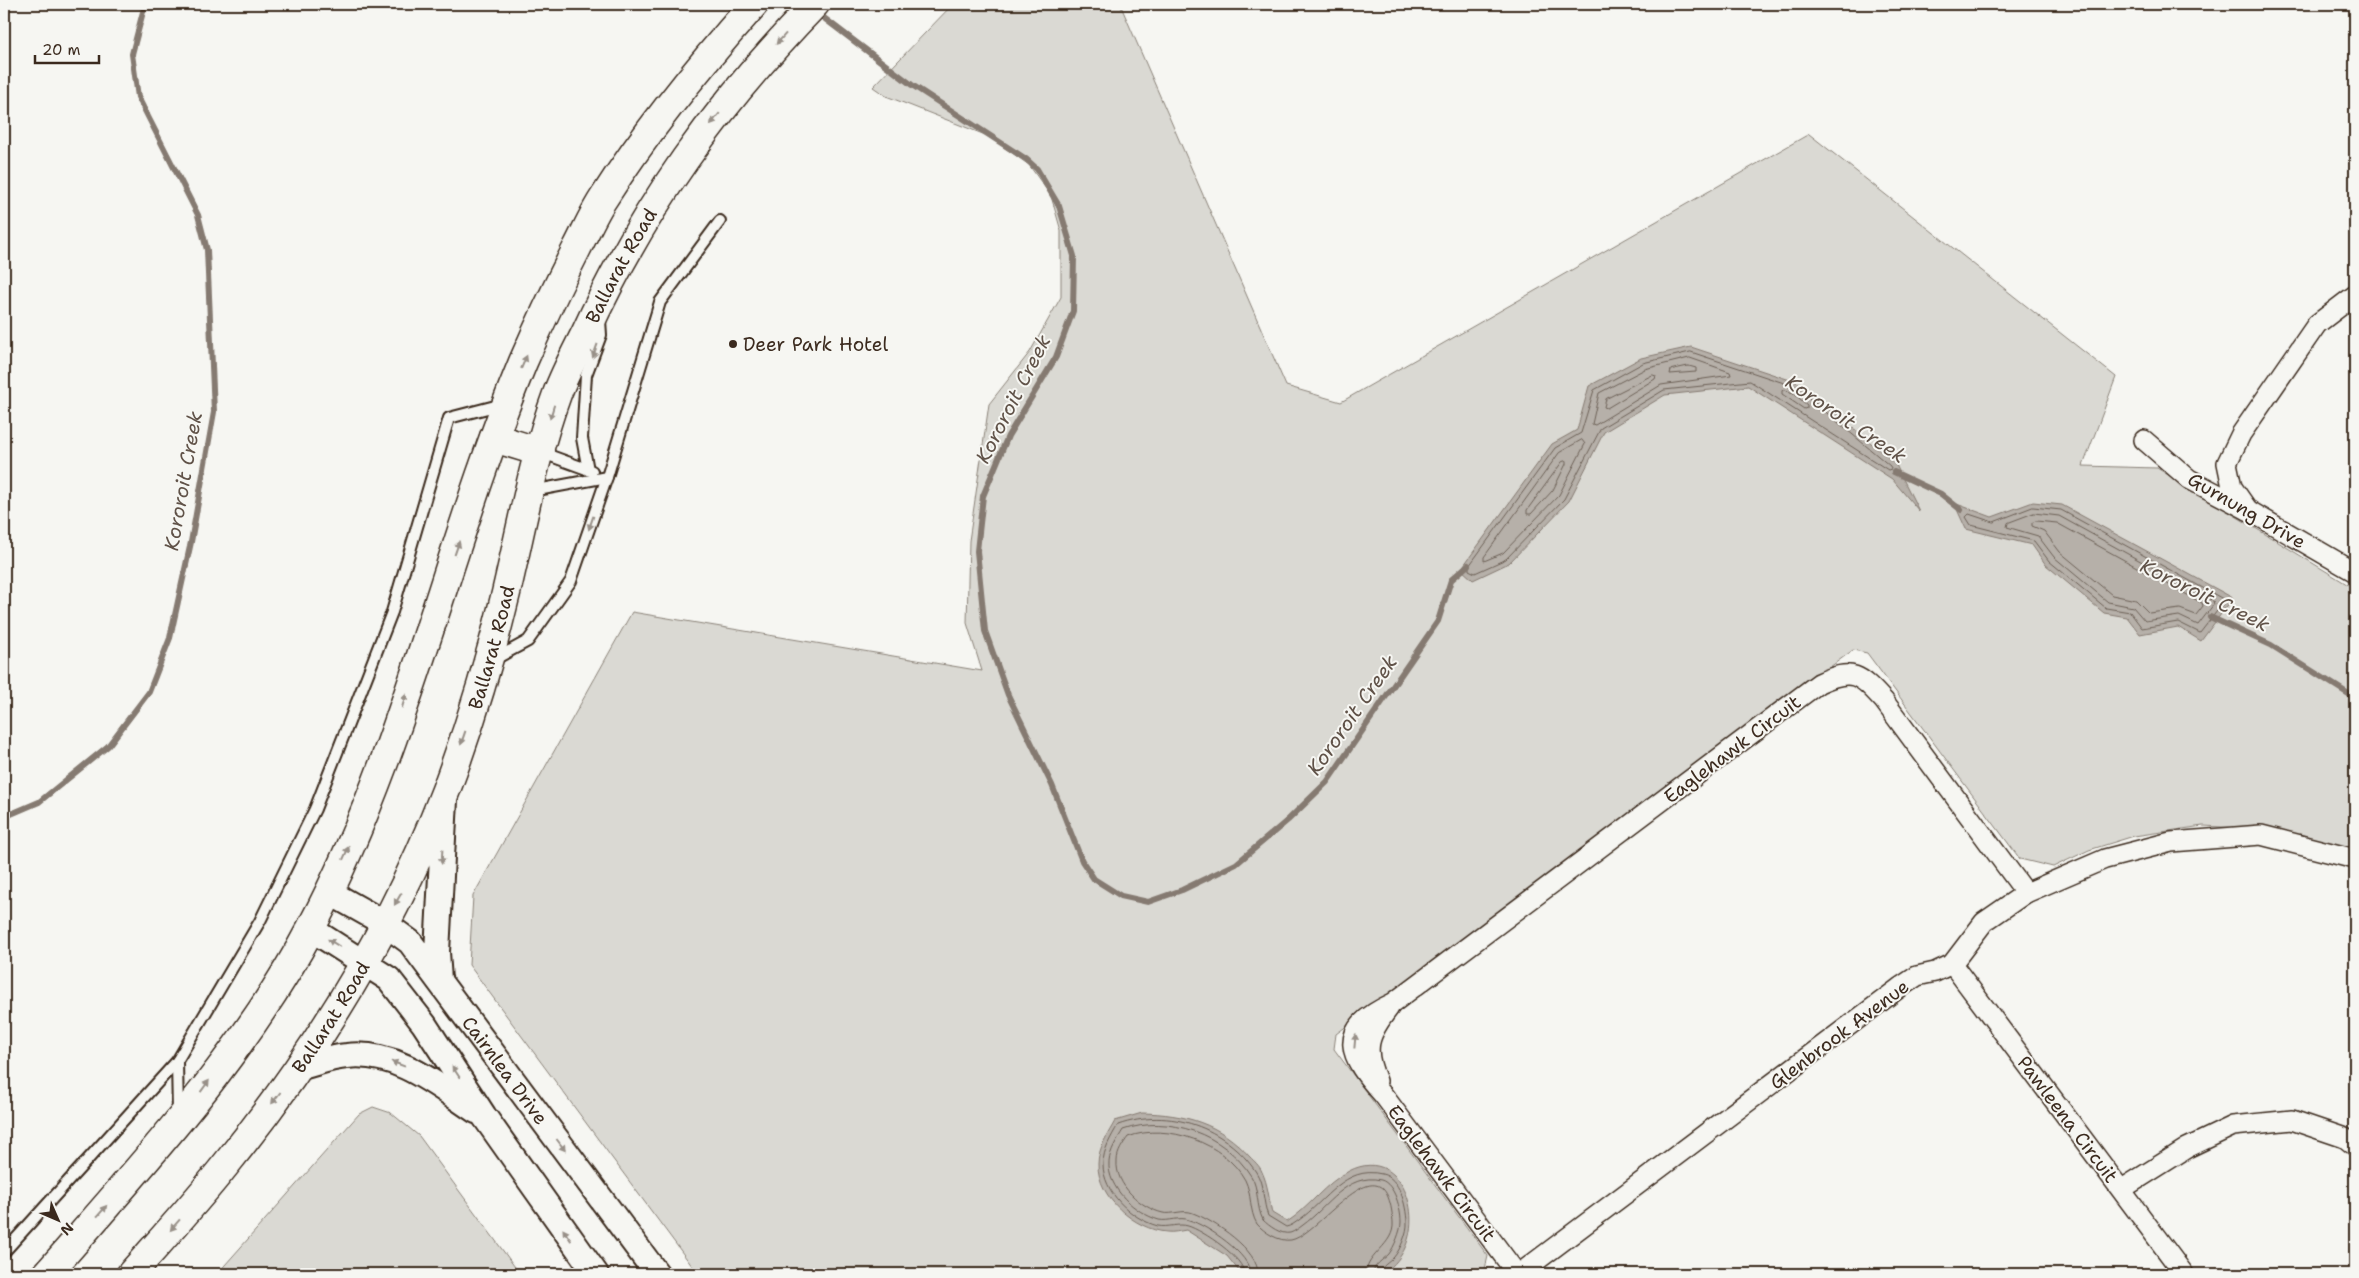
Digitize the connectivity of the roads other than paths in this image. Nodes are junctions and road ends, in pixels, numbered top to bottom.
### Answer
1 (754, 4) edge
2 (815, 4) edge
3 (720, 221) dead end
4 (2355, 295) edge
5 (598, 304) junction
6 (508, 402) junction
7 (494, 438) junction
8 (2144, 440) dead end
9 (540, 452) junction
10 (588, 470) junction
11 (607, 477) junction
12 (527, 491) junction
13 (2248, 510) junction
14 (2355, 572) edge
15 (488, 663) junction
16 (446, 790) junction
17 (2355, 859) edge
18 (329, 892) junction
19 (2026, 892) junction
20 (384, 923) junction
21 (311, 929) junction
22 (363, 961) junction
23 (1952, 964) junction
24 (438, 980) junction
25 (177, 1061) junction
26 (298, 1068) junction
27 (484, 1116) junction
28 (178, 1122) junction
29 (2355, 1146) edge
30 (2122, 1190) junction
31 (4, 1252) edge
32 (47, 1274) edge
33 (131, 1274) edge
34 (596, 1274) edge
35 (657, 1274) edge
36 (1518, 1274) edge
37 (2184, 1274) edge

6 -> 1 highway
2 -> 5 highway, Ballarat Road
3 - 11 lane
4 - 13 street
5 -> 9 highway, Ballarat Road
5 -> 10 lane
6 - 7 highway
6 - 25 lane
7 - 9 highway
18 -> 7 highway
8 - 13 street, Gurnung Drive
9 - 10 lane
9 - 12 highway, Ballarat Road
10 - 11 lane
11 - 12 lane
11 -> 15 lane
12 - 15 highway, Ballarat Road
13 - 14 street, Gurnung Drive
15 -> 16 highway, Ballarat Road
16 -> 20 highway, Ballarat Road
16 -> 24 street
17 - 19 street
18 - 20 street, Cairnlea Drive
18 - 21 highway
19 - 23 street
19 - 36 street, Eaglehawk Circuit
20 - 22 highway, Ballarat Road
20 - 24 street, Cairnlea Drive
22 -> 21 street
28 -> 21 highway
22 - 26 highway, Ballarat Road
27 -> 22 street
23 - 30 street, Pawleena Circuit
23 - 36 street, Glenbrook Avenue
24 -> 35 street, Cairnlea Drive
25 - 28 lane
25 - 31 lane
27 -> 26 street
26 -> 33 highway, Ballarat Road
34 -> 27 street
32 -> 28 highway
29 - 30 street
30 - 37 street, Pawleena Circuit

